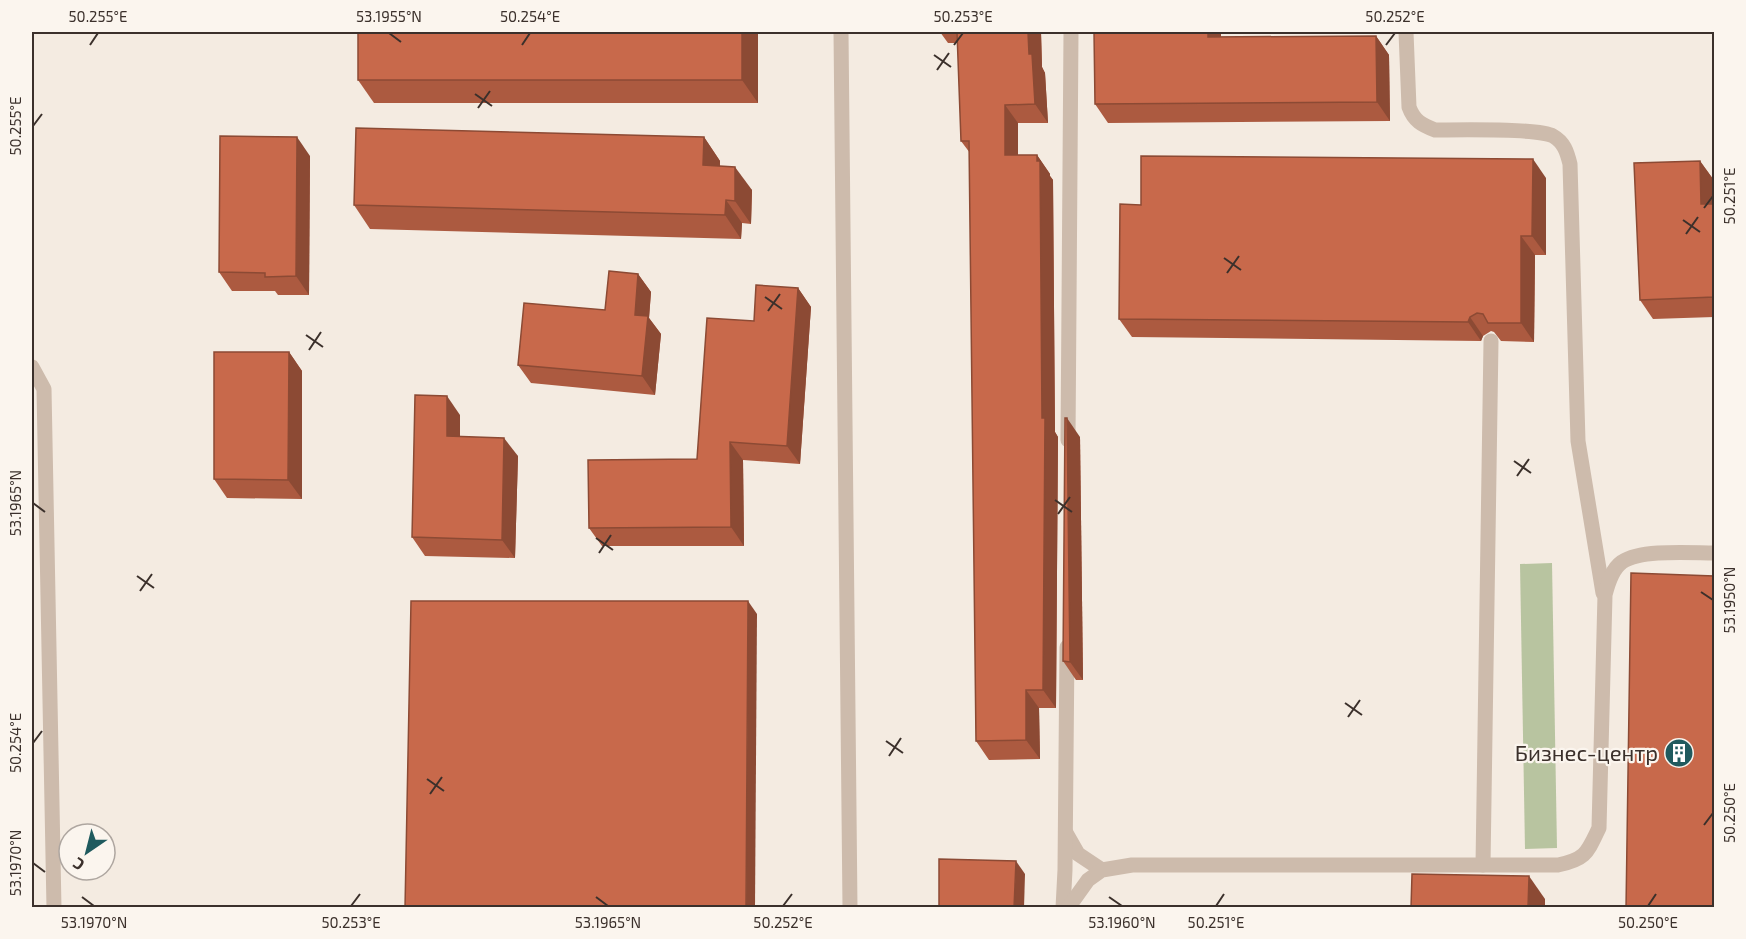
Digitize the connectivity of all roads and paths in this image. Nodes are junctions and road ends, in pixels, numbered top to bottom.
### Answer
1 (841, 32) edge
2 (1071, 32) edge
3 (1406, 32) edge
4 (1491, 341) edge
5 (32, 366) edge
6 (1068, 450) edge
7 (1714, 553) edge
8 (1605, 604) junction
9 (1067, 629) edge
10 (1065, 833) junction
11 (1483, 865) junction
12 (1102, 870) junction
13 (54, 908) edge
14 (850, 908) edge
15 (1065, 908) edge

1 - 14 lane
2 - 6 lane
3 - 8 lane
4 - 11 lane
5 - 13 lane
7 - 8 lane
8 - 11 lane
9 - 10 lane
10 - 12 lane
10 - 15 lane
11 - 12 lane
12 - 15 lane

